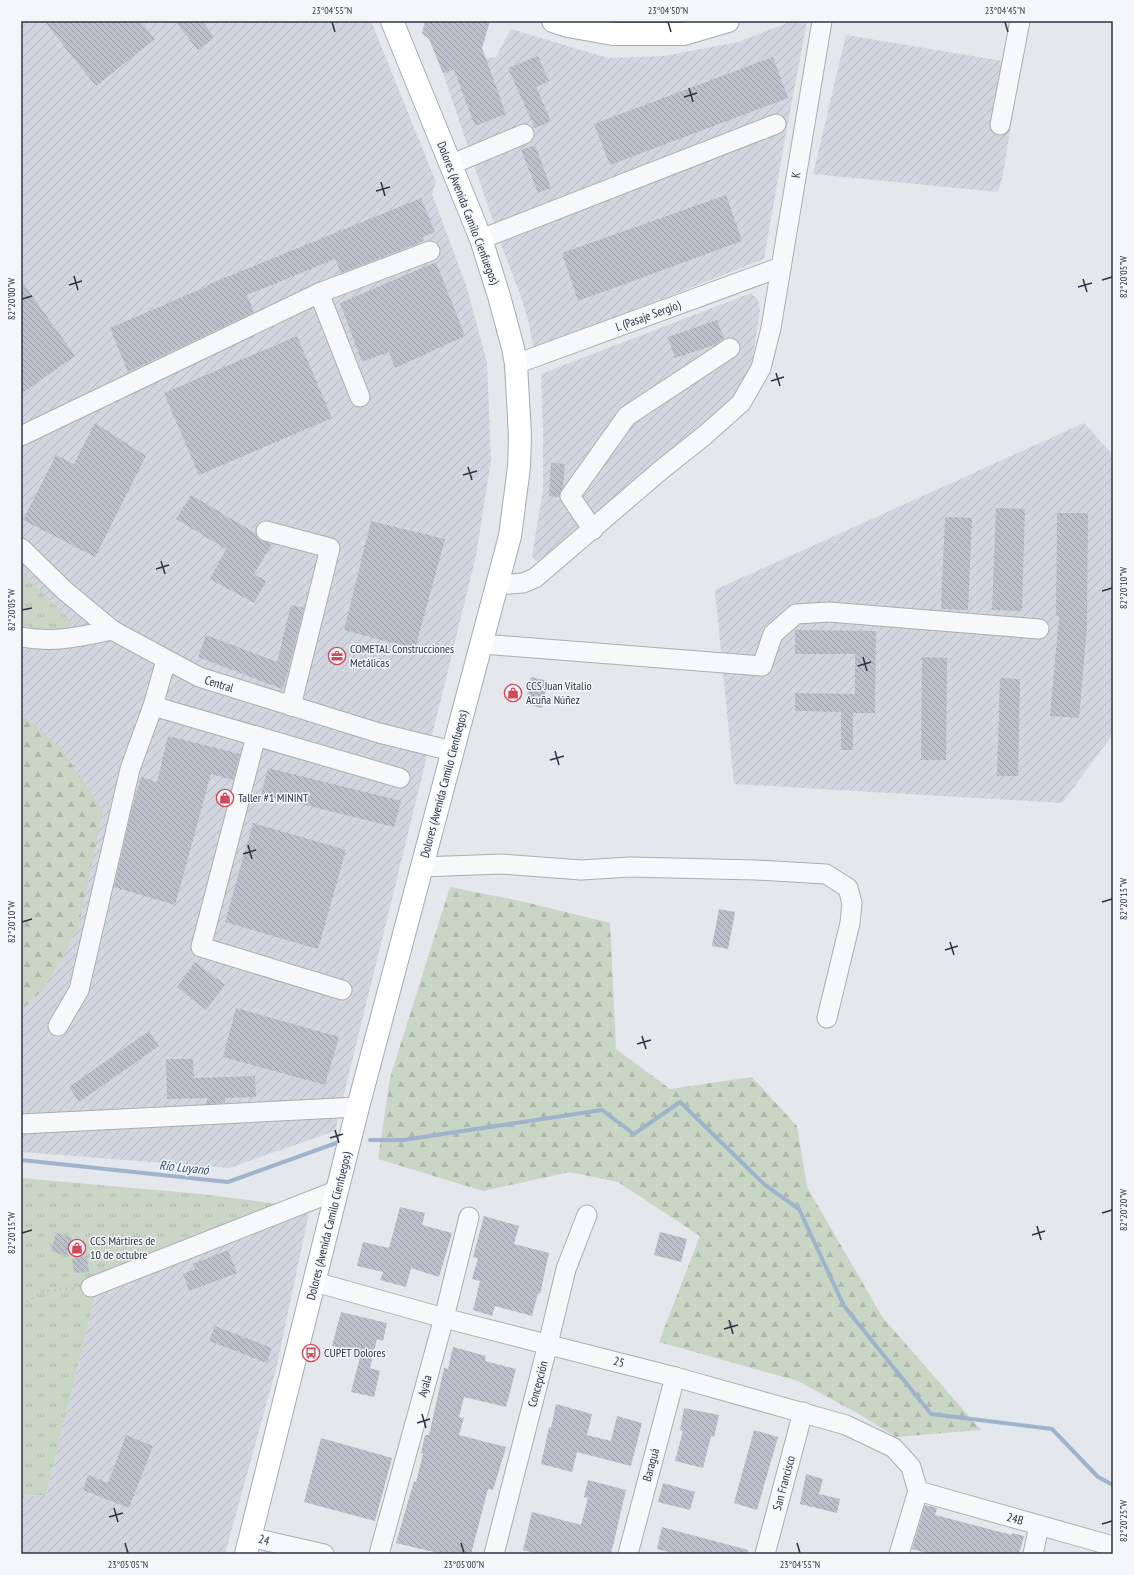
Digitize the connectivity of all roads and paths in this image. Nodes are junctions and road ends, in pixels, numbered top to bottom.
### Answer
1 (392, 21) edge
2 (553, 21) edge
3 (728, 21) edge
4 (822, 21) edge
5 (1020, 21) edge
6 (776, 124) dead end
7 (1000, 125) dead end
8 (524, 134) dead end
9 (450, 165) junction
10 (481, 239) junction
11 (430, 251) dead end
12 (781, 267) junction
13 (319, 293) junction
14 (730, 348) dead end
15 (516, 364) junction
16 (360, 397) dead end
17 (21, 436) edge
18 (593, 530) junction
19 (266, 531) dead end
20 (21, 548) edge
21 (497, 585) junction
22 (1039, 628) dead end
23 (112, 630) junction
24 (21, 637) edge
25 (482, 644) junction
26 (166, 660) junction
27 (153, 706) junction
28 (291, 706) junction
29 (256, 736) junction
30 (452, 750) junction
31 (400, 778) dead end
32 (422, 867) junction
33 (342, 990) dead end
34 (827, 1018) dead end
35 (58, 1026) dead end
36 (358, 1107) junction
37 (21, 1124) edge
38 (338, 1190) junction
39 (586, 1215) dead end
40 (469, 1216) dead end
41 (315, 1282) junction
42 (91, 1287) joint
43 (21, 1305) edge
44 (444, 1318) junction
45 (548, 1344) junction
46 (674, 1377) junction
47 (803, 1412) junction
48 (918, 1491) junction
49 (1039, 1526) junction
50 (248, 1545) edge
51 (1113, 1546) edge
52 (285, 1550) edge
53 (324, 1554) edge
54 (379, 1554) edge
55 (494, 1554) edge
56 (628, 1554) edge
57 (765, 1554) edge
58 (899, 1554) edge
59 (1033, 1554) edge

1 - 9 main road, Dolores (Avenida Camilo Cienfuegos)
2 - 3 main road
4 - 12 street, K
5 - 7 street
6 - 10 street
8 - 9 street
9 - 10 main road, Dolores (Avenida Camilo Cienfuegos)
10 - 15 main road, Dolores (Avenida Camilo Cienfuegos)
11 - 13 street
12 - 15 street, L (Pasaje Sergio)
12 - 18 street, K
13 - 16 street
13 - 17 street
14 - 18 street
15 - 21 main road, Dolores (Avenida Camilo Cienfuegos)
18 - 21 street, K
19 - 28 street
20 - 23 street, Central
21 - 25 main road, Dolores (Avenida Camilo Cienfuegos)
22 - 25 street
23 - 24 street
23 - 26 street, Central
25 - 30 main road, Dolores (Avenida Camilo Cienfuegos)
26 - 27 street
26 - 28 street, Central
27 - 29 street
27 - 35 street
28 - 30 street, Central
29 - 31 street
29 - 33 street
30 - 32 main road, Dolores (Avenida Camilo Cienfuegos)
32 - 34 street
32 - 36 main road, Dolores (Avenida Camilo Cienfuegos)
36 - 37 street
36 - 38 main road, Dolores (Avenida Camilo Cienfuegos)
38 - 41 main road, Dolores (Avenida Camilo Cienfuegos)
38 - 42 street
39 - 45 street, Concepción
40 - 44 street, Ayala
41 - 44 street, 25
41 - 50 main road, Dolores (Avenida Camilo Cienfuegos)
42 - 43 path
44 - 45 street, 25
44 - 54 street, Ayala
45 - 46 street, 25
45 - 55 street, Concepción
46 - 47 street, 25
46 - 56 street, Baraguá
47 - 48 street, 25
47 - 57 street, San Francisco
48 - 49 street, 24B
48 - 58 street
49 - 51 street, 24B
49 - 59 street
50 - 52 street, 24
52 - 53 street, 24

